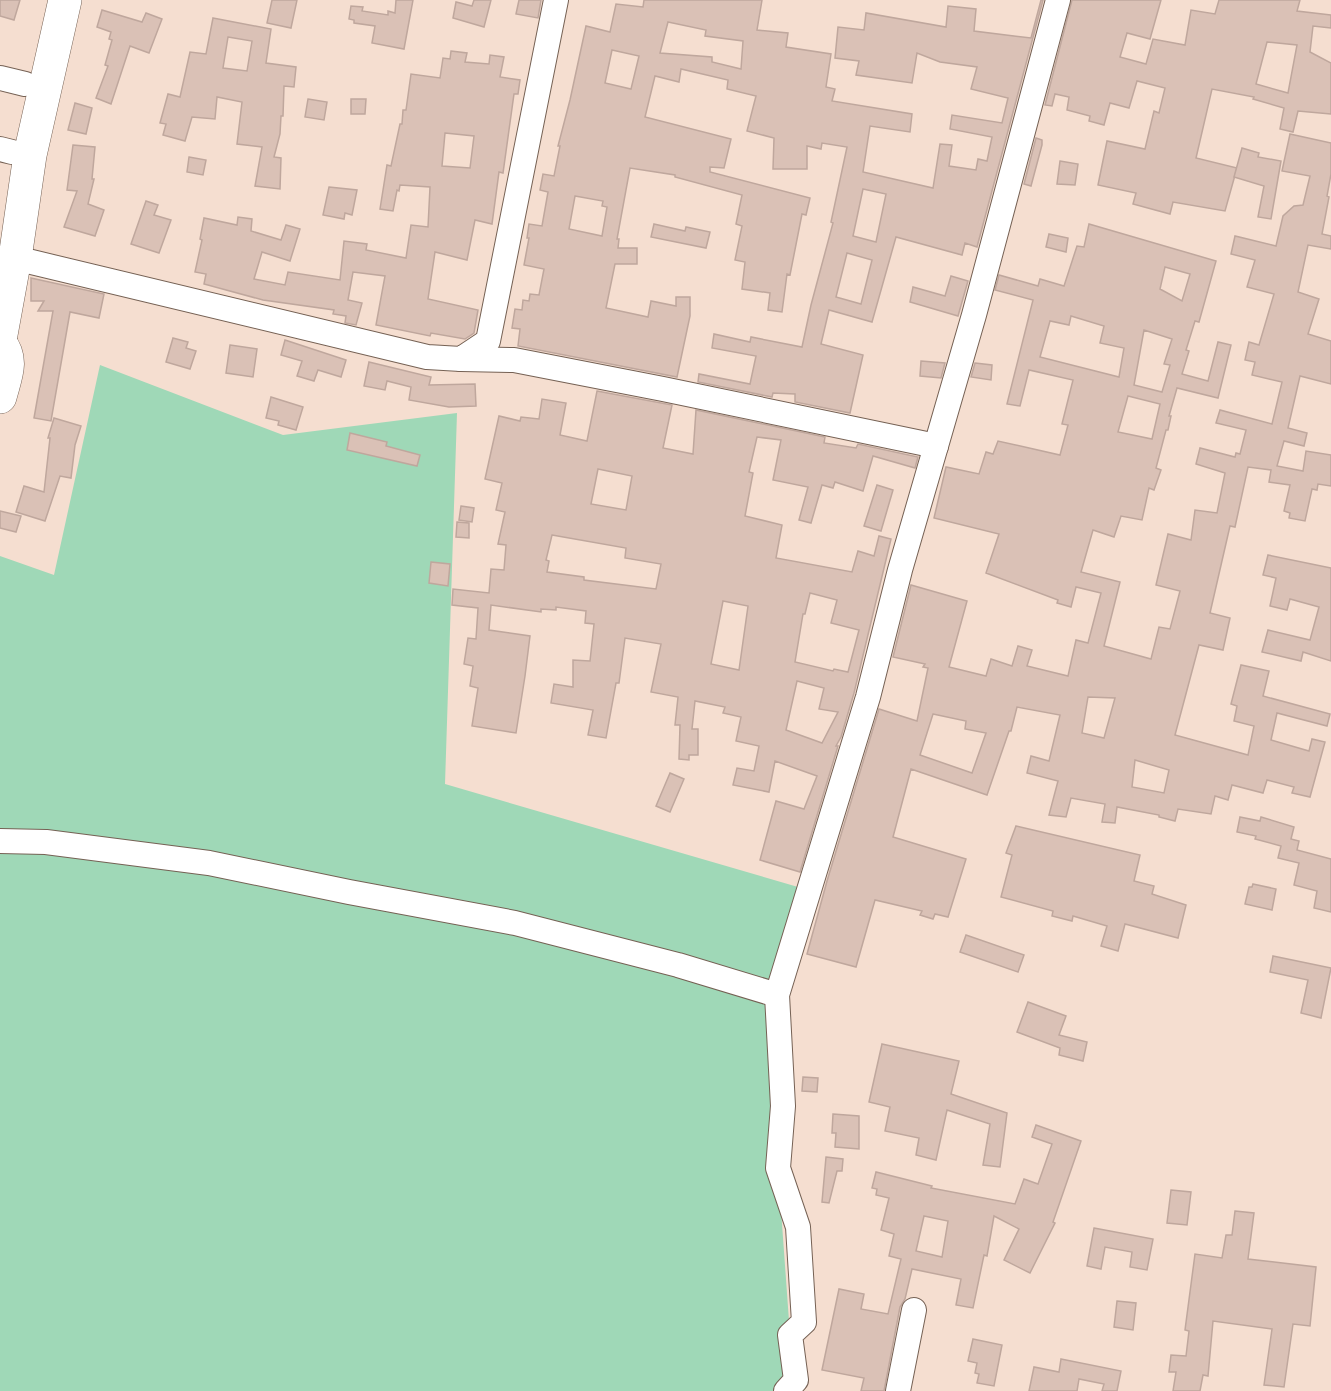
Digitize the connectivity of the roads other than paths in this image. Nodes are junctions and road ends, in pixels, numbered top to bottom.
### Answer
1 (42, 0) edge
2 (64, 0) edge
3 (556, 0) edge
4 (1058, 0) edge
5 (13, 81) edge
6 (6, 150) edge
7 (0, 210) edge
8 (15, 258) junction
9 (0, 341) edge
10 (461, 358) junction
11 (0, 397) edge
12 (936, 446) junction
13 (0, 841) edge
14 (777, 994) junction
15 (914, 1310) dead end
16 (786, 1391) edge
17 (898, 1391) edge

1 - 5 highway
2 - 8 highway
3 - 10 street
4 - 12 street
5 - 6 highway
6 - 7 highway
8 - 9 highway
8 - 10 street
9 - 11 highway
10 - 12 street
12 - 14 street
13 - 14 street
14 - 16 street
15 - 17 street

